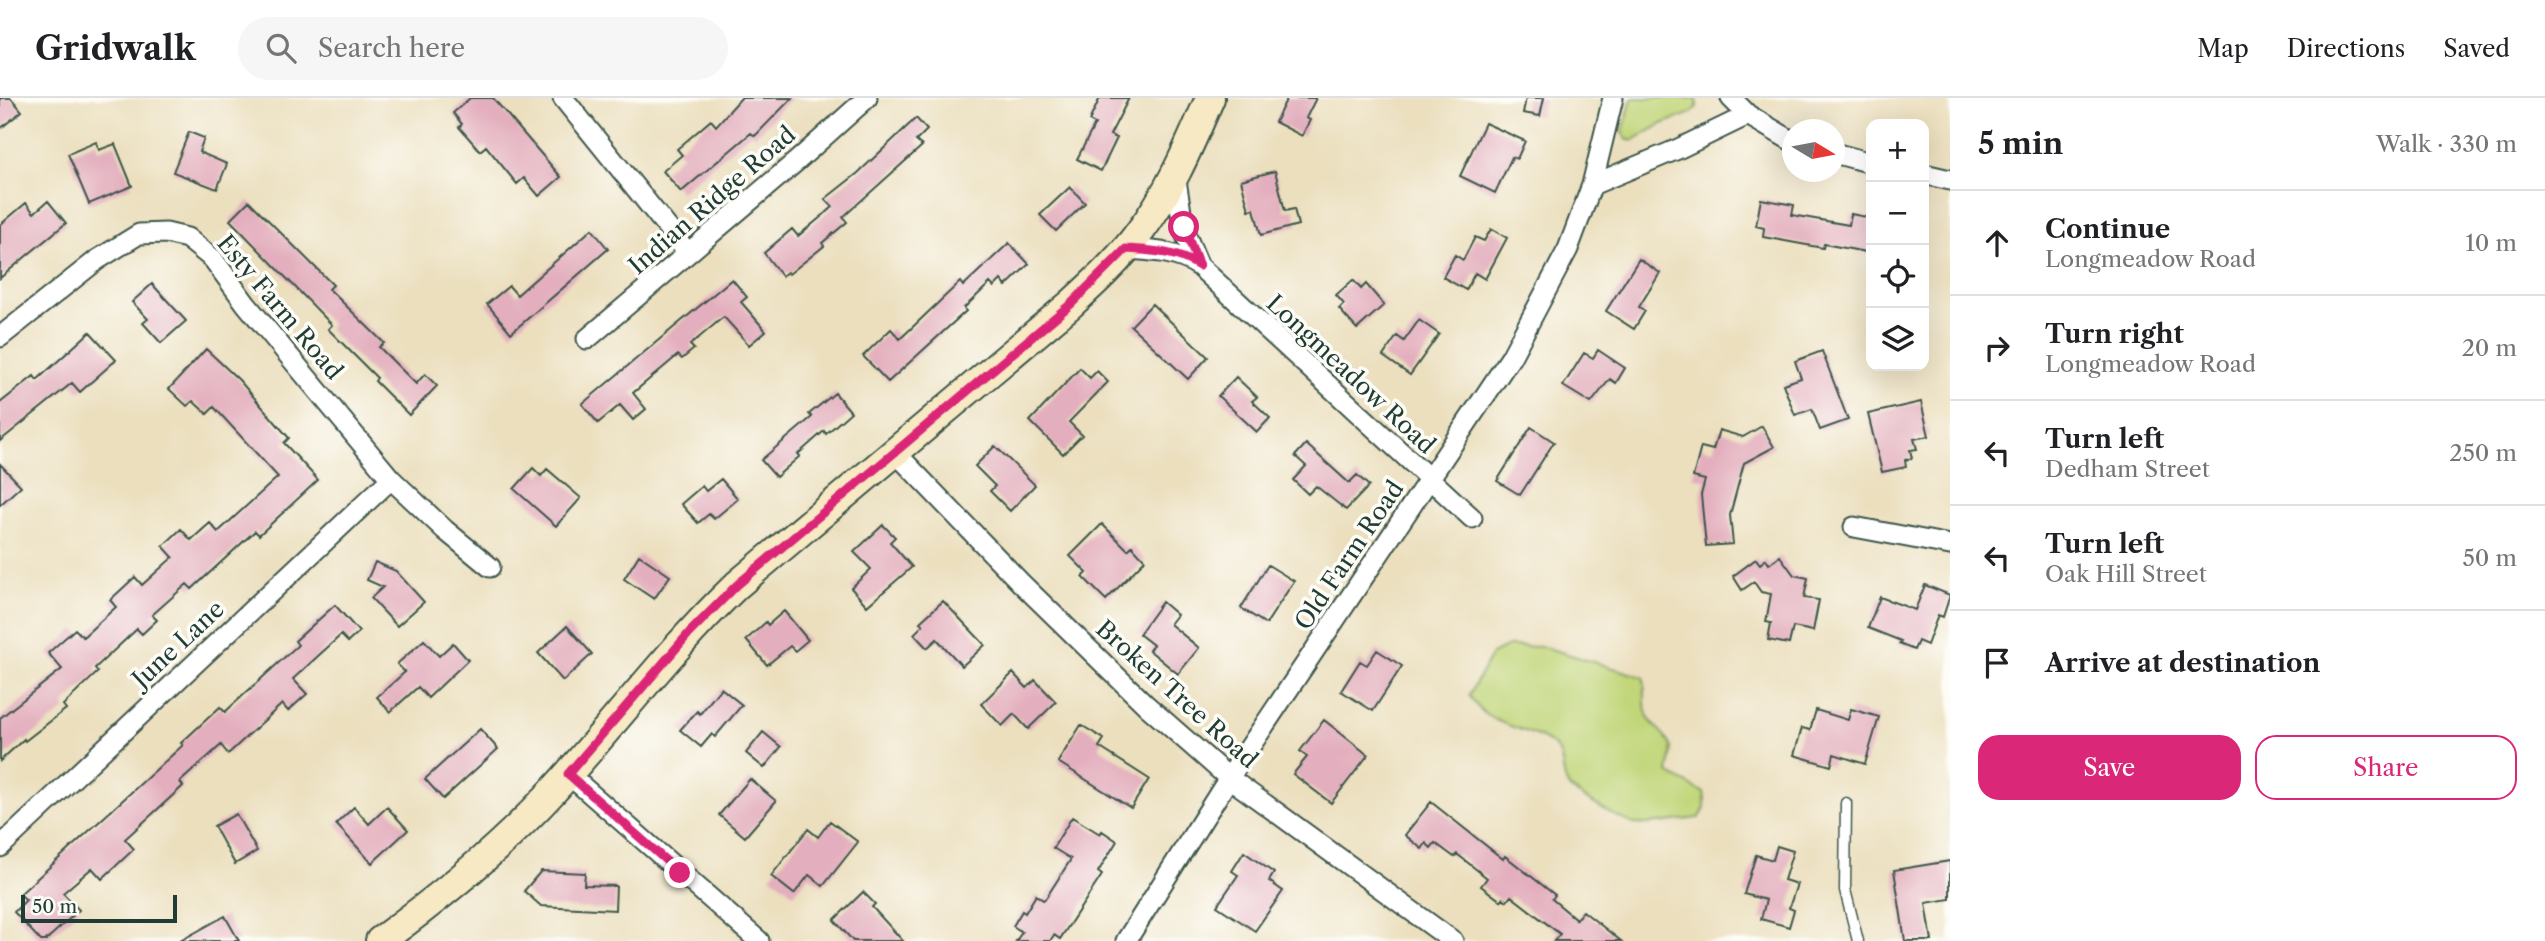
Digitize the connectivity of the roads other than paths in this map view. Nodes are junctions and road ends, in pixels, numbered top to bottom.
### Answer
1 (563, 98) edge
2 (867, 98) edge
3 (1210, 98) edge
4 (1613, 98) edge
5 (1731, 98) edge
6 (1748, 115) junction
7 (1782, 135) edge
8 (1845, 156) edge
9 (1866, 162) edge
10 (1175, 174) junction
11 (1929, 175) edge
12 (1950, 180) edge
13 (1592, 185) junction
14 (1126, 249) junction
15 (688, 253) junction
16 (1199, 266) junction
17 (0, 337) edge
18 (587, 339) dead end
19 (895, 453) junction
20 (391, 479) junction
21 (1429, 479) junction
22 (1472, 518) dead end
23 (1854, 527) dead end
24 (1950, 545) edge
25 (490, 567) dead end
26 (568, 774) junction
27 (1229, 778) junction
28 (1846, 803) dead end
29 (0, 846) edge
30 (380, 941) edge
31 (759, 941) edge
32 (1126, 941) edge
33 (1453, 941) edge
34 (1858, 941) edge

1 - 15 street
2 - 15 street, Indian Ridge Road
3 - 10 street
4 - 13 street, Old Farm Road
5 - 6 street
6 - 7 street
6 - 13 street
8 - 9 street
10 - 14 street
10 - 16 street, Longmeadow Road
11 - 12 street
13 - 21 street, Old Farm Road
14 - 16 street, Longmeadow Road
14 - 19 street
15 - 18 street, Indian Ridge Road
16 - 21 street, Longmeadow Road
17 - 20 street, Esty Farm Road
19 - 26 street
19 - 27 street, Broken Tree Road
20 - 25 street, Esty Farm Road
20 - 29 street, June Lane
21 - 22 street, Longmeadow Road
21 - 27 street, Old Farm Road
23 - 24 street
26 - 30 street
26 - 31 street
27 - 32 street, Old Farm Road
27 - 33 street, Broken Tree Road
28 - 34 lane

